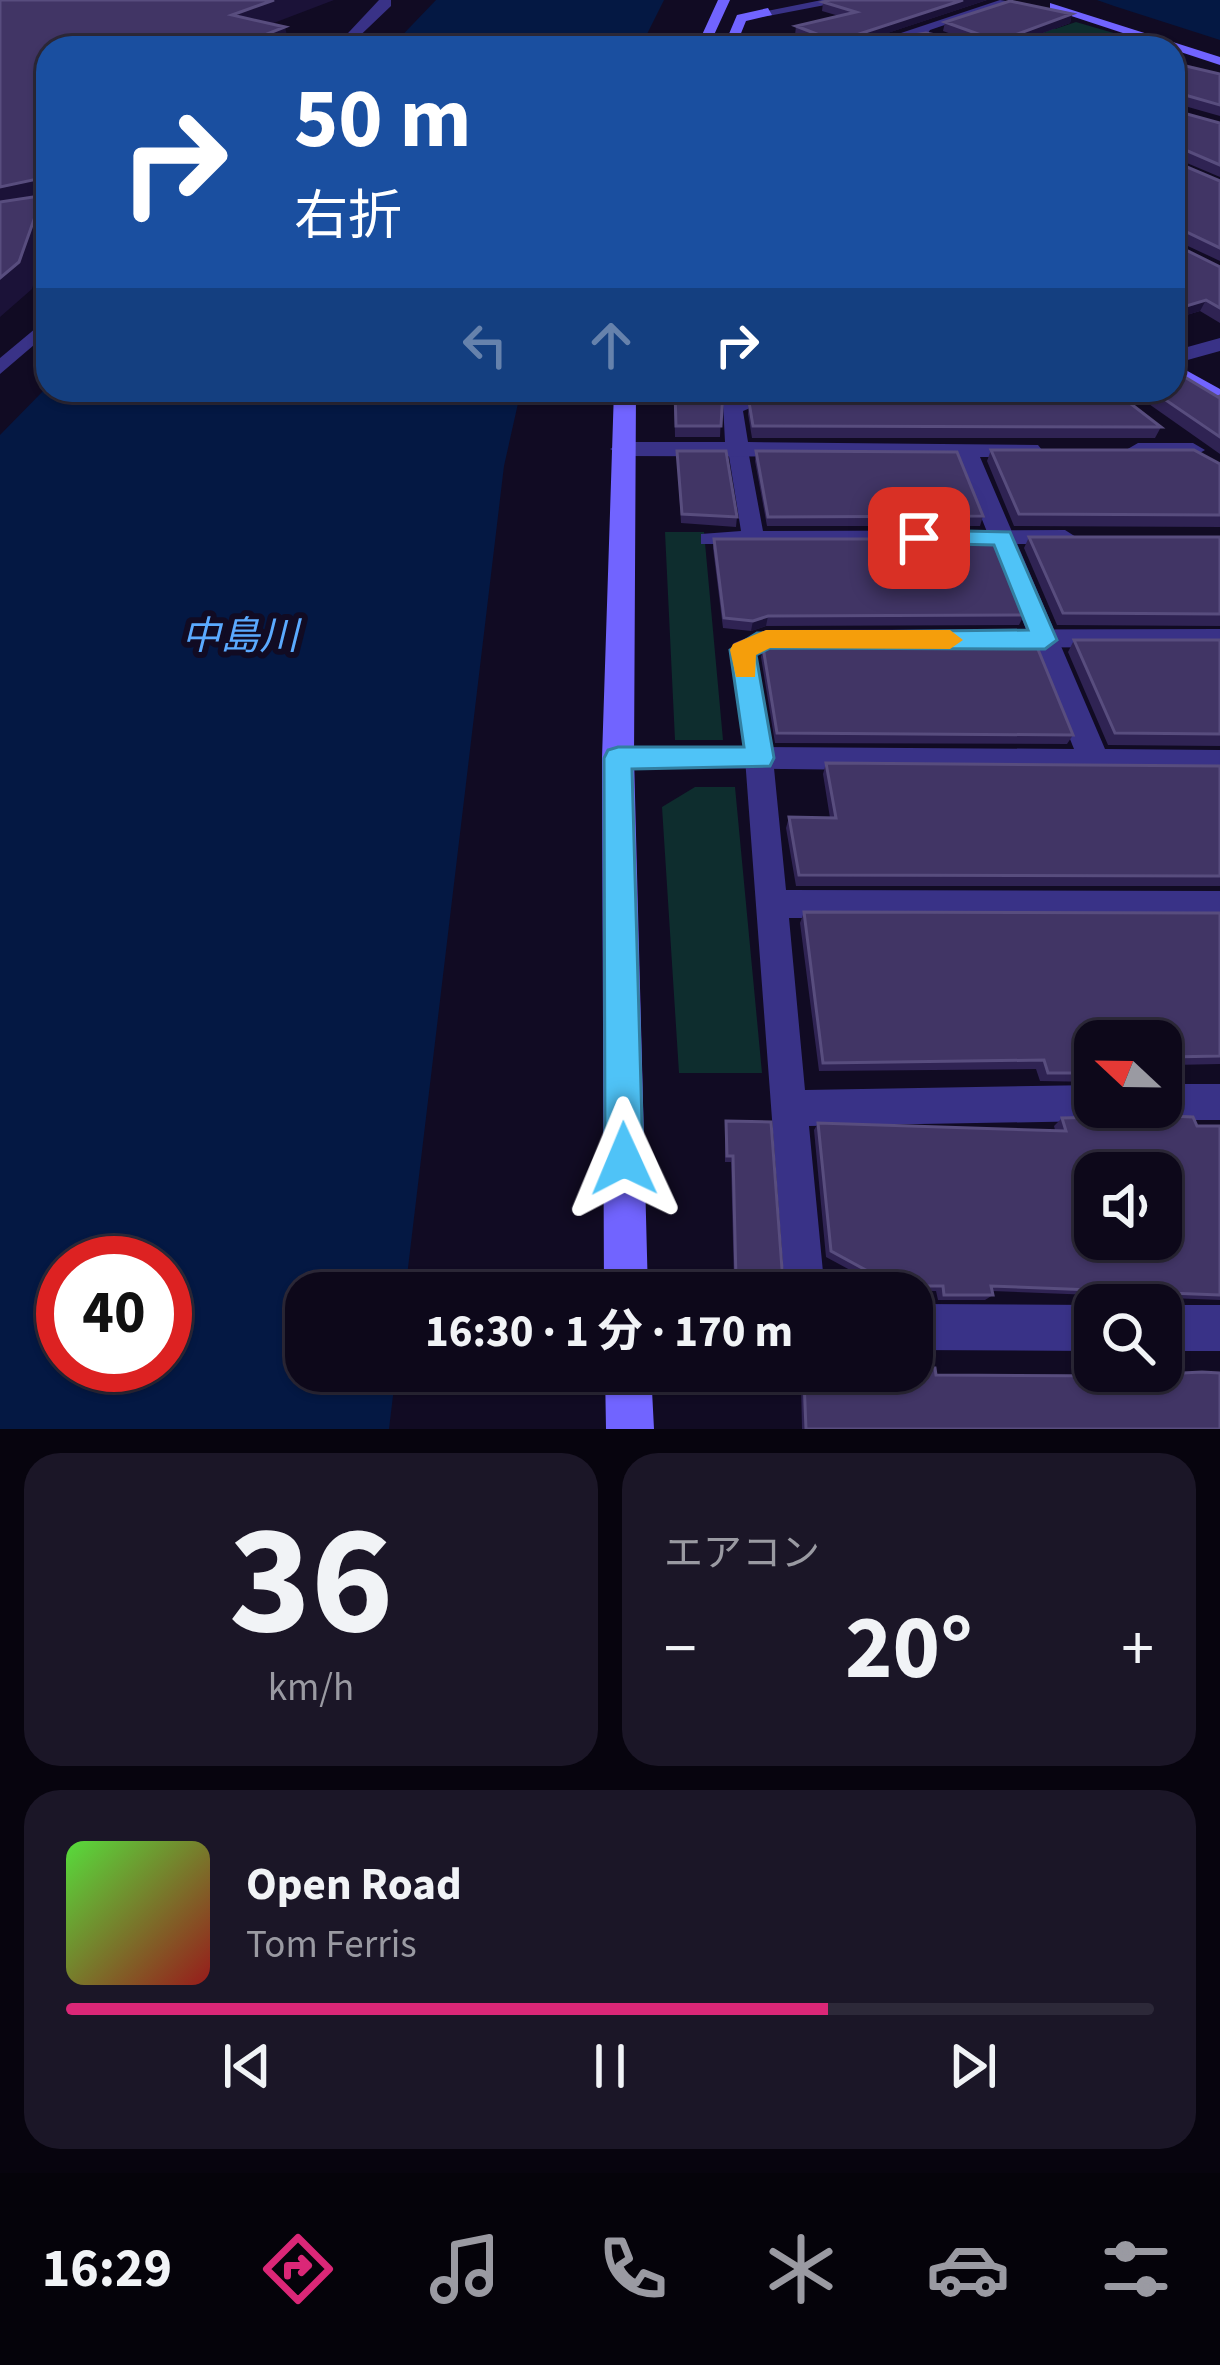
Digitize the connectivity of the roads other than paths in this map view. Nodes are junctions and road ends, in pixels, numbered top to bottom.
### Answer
1 (386, 0) edge
2 (724, 0) edge
3 (780, 0) edge
4 (845, 0) edge
5 (1031, 0) edge
6 (1002, 1) edge
7 (1050, 3) edge
8 (801, 4) edge
9 (765, 6) edge
10 (1073, 14) junction
11 (922, 33) junction
12 (353, 36) edge
13 (708, 36) edge
14 (734, 36) edge
15 (910, 36) edge
16 (932, 36) edge
17 (1142, 36) edge
18 (1185, 50) edge
19 (1220, 61) edge
20 (36, 334) edge
21 (1220, 344) edge
22 (1185, 354) edge
23 (0, 368) edge
24 (1185, 376) edge
25 (1220, 398) edge
26 (624, 402) edge
27 (747, 402) edge
28 (1160, 426) edge
29 (622, 449) junction
30 (738, 450) junction
31 (1057, 450) edge
32 (1102, 450) edge
33 (1193, 450) junction
34 (966, 451) junction
35 (1220, 468) edge
36 (753, 537) junction
37 (1089, 537) edge
38 (1002, 538) junction
39 (710, 539) edge
40 (1220, 638) edge
41 (1045, 640) junction
42 (618, 758) junction
43 (760, 758) junction
44 (1094, 760) junction
45 (1220, 762) edge
46 (772, 904) junction
47 (1220, 904) edge
48 (1182, 1102) edge
49 (1220, 1102) edge
50 (1074, 1103) edge
51 (789, 1108) junction
52 (626, 1272) edge
53 (803, 1272) edge
54 (933, 1327) edge
55 (1074, 1328) edge
56 (1182, 1328) edge
57 (1220, 1328) edge
58 (629, 1392) edge
59 (630, 1429) edge

1 - 12 street
2 - 13 street
3 - 9 street
4 - 8 street
5 - 7 street
6 - 10 street
6 - 11 street
7 - 10 street
8 - 9 street
9 - 14 street
10 - 17 street
11 - 15 street
11 - 16 street
18 - 19 street
20 - 23 lane
21 - 22 street
24 - 25 street
26 - 29 street
27 - 30 street
28 - 33 street
29 - 30 street
29 - 42 street
30 - 34 street
30 - 36 lane
31 - 34 street
32 - 33 street
33 - 35 street
34 - 38 street
36 - 38 lane
36 - 39 lane
37 - 38 lane
38 - 41 street
40 - 41 lane
41 - 43 lane
41 - 44 street
42 - 43 street
42 - 52 street
43 - 44 street
43 - 46 lane
44 - 45 street
46 - 47 lane
46 - 51 lane
48 - 49 lane
50 - 51 lane
51 - 53 lane
54 - 55 street
56 - 57 street
58 - 59 street

